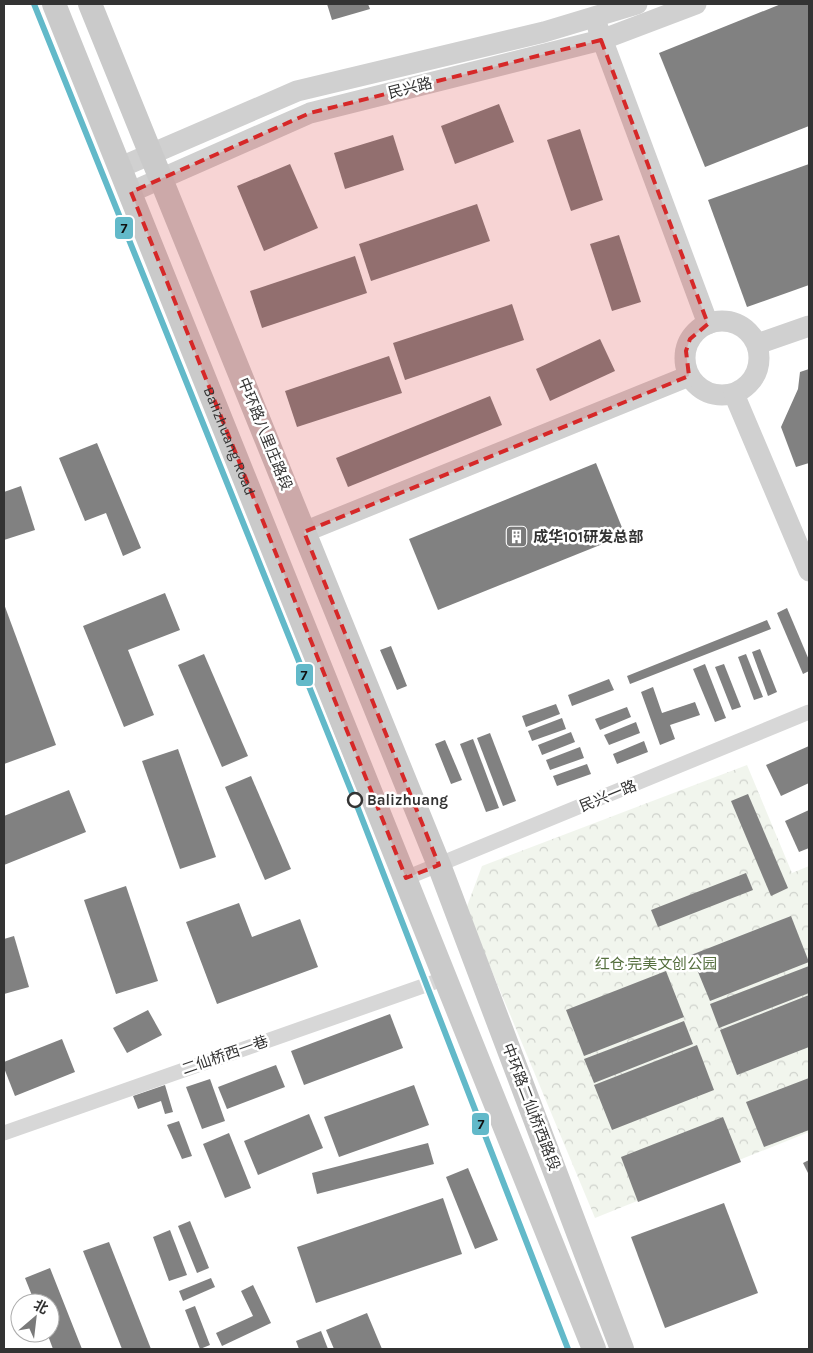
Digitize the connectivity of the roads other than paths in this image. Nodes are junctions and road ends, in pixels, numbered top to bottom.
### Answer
1 (54, 4) edge
2 (90, 4) edge
3 (637, 4) edge
4 (696, 4) edge
5 (592, 10) edge
6 (602, 40) junction
7 (150, 153) junction
8 (121, 167) junction
9 (161, 179) junction
10 (131, 192) junction
11 (708, 324) junction
12 (809, 326) edge
13 (757, 344) junction
14 (689, 376) junction
15 (734, 394) junction
16 (304, 532) junction
17 (809, 571) edge
18 (809, 712) edge
19 (439, 865) junction
20 (406, 878) junction
21 (446, 978) junction
22 (4, 1133) edge
23 (594, 1349) edge
24 (622, 1349) edge

1 - 8 main road, Balizhuang Road
2 - 7 main road, 中环路八里庄路段
3 - 5 street, 民兴路
4 - 6 street, 民兴路
5 - 6 street
5 - 7 street, 民兴路
6 - 9 street, 民兴路
6 - 11 street
7 - 8 street, 民兴路
7 - 9 main road, 中环路八里庄路段
8 - 10 main road, Balizhuang Road
9 - 10 street, 民兴路
9 - 16 main road, 中环路八里庄路段
10 - 20 main road, Balizhuang Road
11 - 13 street
11 - 14 street
12 - 13 street
13 - 15 street
14 - 15 street
14 - 16 street
15 - 17 street
16 - 19 main road, 中环路八里庄路段
18 - 19 street, 民兴一路
19 - 20 street, 民兴一路
19 - 24 main road, 中环路二仙桥西路段
20 - 21 main road, 中环路二仙桥西路段
21 - 22 street, 二仙桥西一巷
21 - 23 main road, 中环路二仙桥西路段

